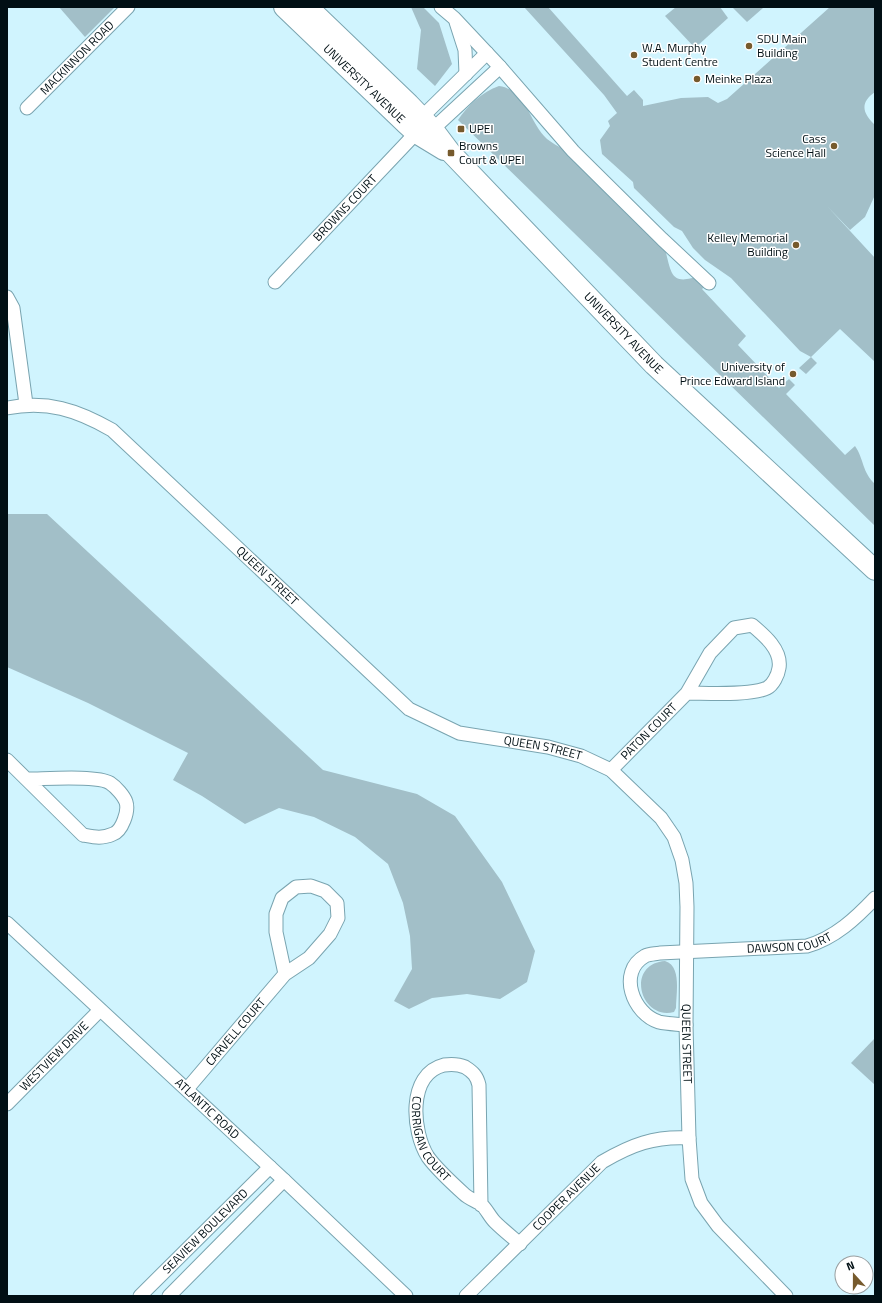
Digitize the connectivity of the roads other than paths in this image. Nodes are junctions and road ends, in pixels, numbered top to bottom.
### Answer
1 (128, 7) edge
2 (284, 7) edge
3 (308, 7) edge
4 (441, 7) edge
5 (454, 18) junction
6 (486, 53) junction
7 (500, 67) junction
8 (466, 74) junction
9 (27, 108) dead end
10 (424, 127) junction
11 (275, 282) dead end
12 (709, 283) dead end
13 (7, 297) edge
14 (26, 404) junction
15 (7, 408) edge
16 (875, 570) edge
17 (687, 693) junction
18 (7, 760) edge
19 (610, 770) junction
20 (28, 779) junction
21 (875, 898) edge
22 (7, 923) edge
23 (688, 952) junction
24 (285, 974) junction
25 (100, 1010) junction
26 (686, 1025) junction
27 (187, 1089) junction
28 (7, 1104) edge
29 (688, 1138) junction
30 (270, 1167) junction
31 (284, 1180) junction
32 (481, 1204) junction
33 (520, 1244) junction
34 (140, 1296) edge
35 (169, 1296) edge
36 (406, 1296) edge
37 (466, 1296) edge
38 (786, 1296) edge

1 - 9 street, MACKINNON ROAD
2 - 10 main road, UNIVERSITY AVENUE
3 - 10 main road, UNIVERSITY AVENUE
4 - 5 street
5 - 6 street
5 - 8 street
6 - 7 street
6 - 8 street
7 - 10 street
7 - 12 street
8 - 10 street
10 - 11 street, BROWNS COURT
10 - 16 main road, UNIVERSITY AVENUE
13 - 14 street
14 - 15 street, QUEEN STREET
14 - 19 street, QUEEN STREET
17 - 17 street, PATON COURT
17 - 19 street, PATON COURT
18 - 20 street
19 - 23 street, QUEEN STREET
20 - 20 street
21 - 23 street, DAWSON COURT
22 - 25 street, ATLANTIC ROAD
23 - 26 street, QUEEN STREET
23 - 26 street, DAWSON COURT
24 - 24 street, CARVELL COURT
24 - 27 street, CARVELL COURT
25 - 27 street, ATLANTIC ROAD
25 - 28 street, WESTVIEW DRIVE
26 - 29 street, QUEEN STREET
27 - 30 street, ATLANTIC ROAD
29 - 33 street, COOPER AVENUE
29 - 38 street, QUEEN STREET
30 - 31 street, ATLANTIC ROAD
30 - 34 street, SEAVIEW BOULEVARD
31 - 35 street, SEAVIEW BOULEVARD
31 - 36 street, ATLANTIC ROAD
32 - 32 street, CORRIGAN COURT
32 - 33 street, CORRIGAN COURT
33 - 37 street, COOPER AVENUE

